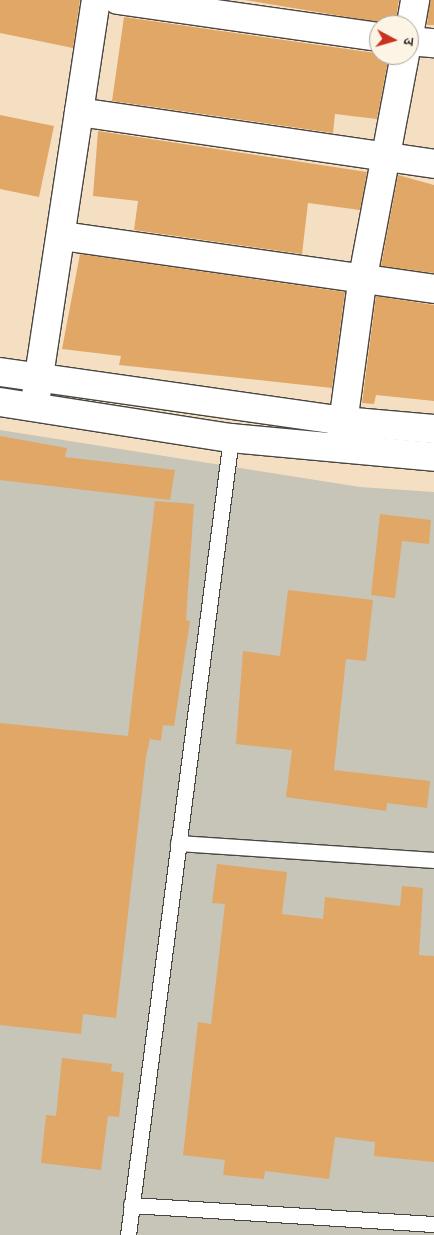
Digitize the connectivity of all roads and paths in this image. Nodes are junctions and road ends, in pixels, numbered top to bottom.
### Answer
1 (96, 0) edge
2 (118, 0) edge
3 (415, 0) edge
4 (412, 15) edge
5 (369, 36) edge
6 (419, 42) edge
7 (434, 43) edge
8 (403, 65) edge
9 (79, 112) junction
10 (384, 158) junction
11 (434, 164) edge
12 (63, 236) junction
13 (362, 282) junction
14 (434, 288) edge
15 (0, 372) edge
16 (38, 378) junction
17 (0, 402) edge
18 (34, 408) junction
19 (343, 421) junction
20 (434, 429) edge
21 (231, 438) junction
22 (339, 450) junction
23 (434, 457) edge
24 (178, 844) junction
25 (434, 860) edge
26 (131, 1205) junction
27 (434, 1224) edge
28 (128, 1235) edge

1 - 9 street
2 - 5 street
3 - 4 street
6 - 7 street
8 - 10 street
9 - 10 street
9 - 12 street
10 - 11 street
10 - 13 street
12 - 13 street
12 - 16 street
13 - 14 street
13 - 19 street
15 - 16 street
16 - 18 street
16 - 19 street
17 - 18 street
18 - 21 street
19 - 20 street
19 - 22 street
21 - 22 street
21 - 24 lane
22 - 23 street
24 - 25 lane
24 - 26 lane
26 - 27 lane
26 - 28 lane

